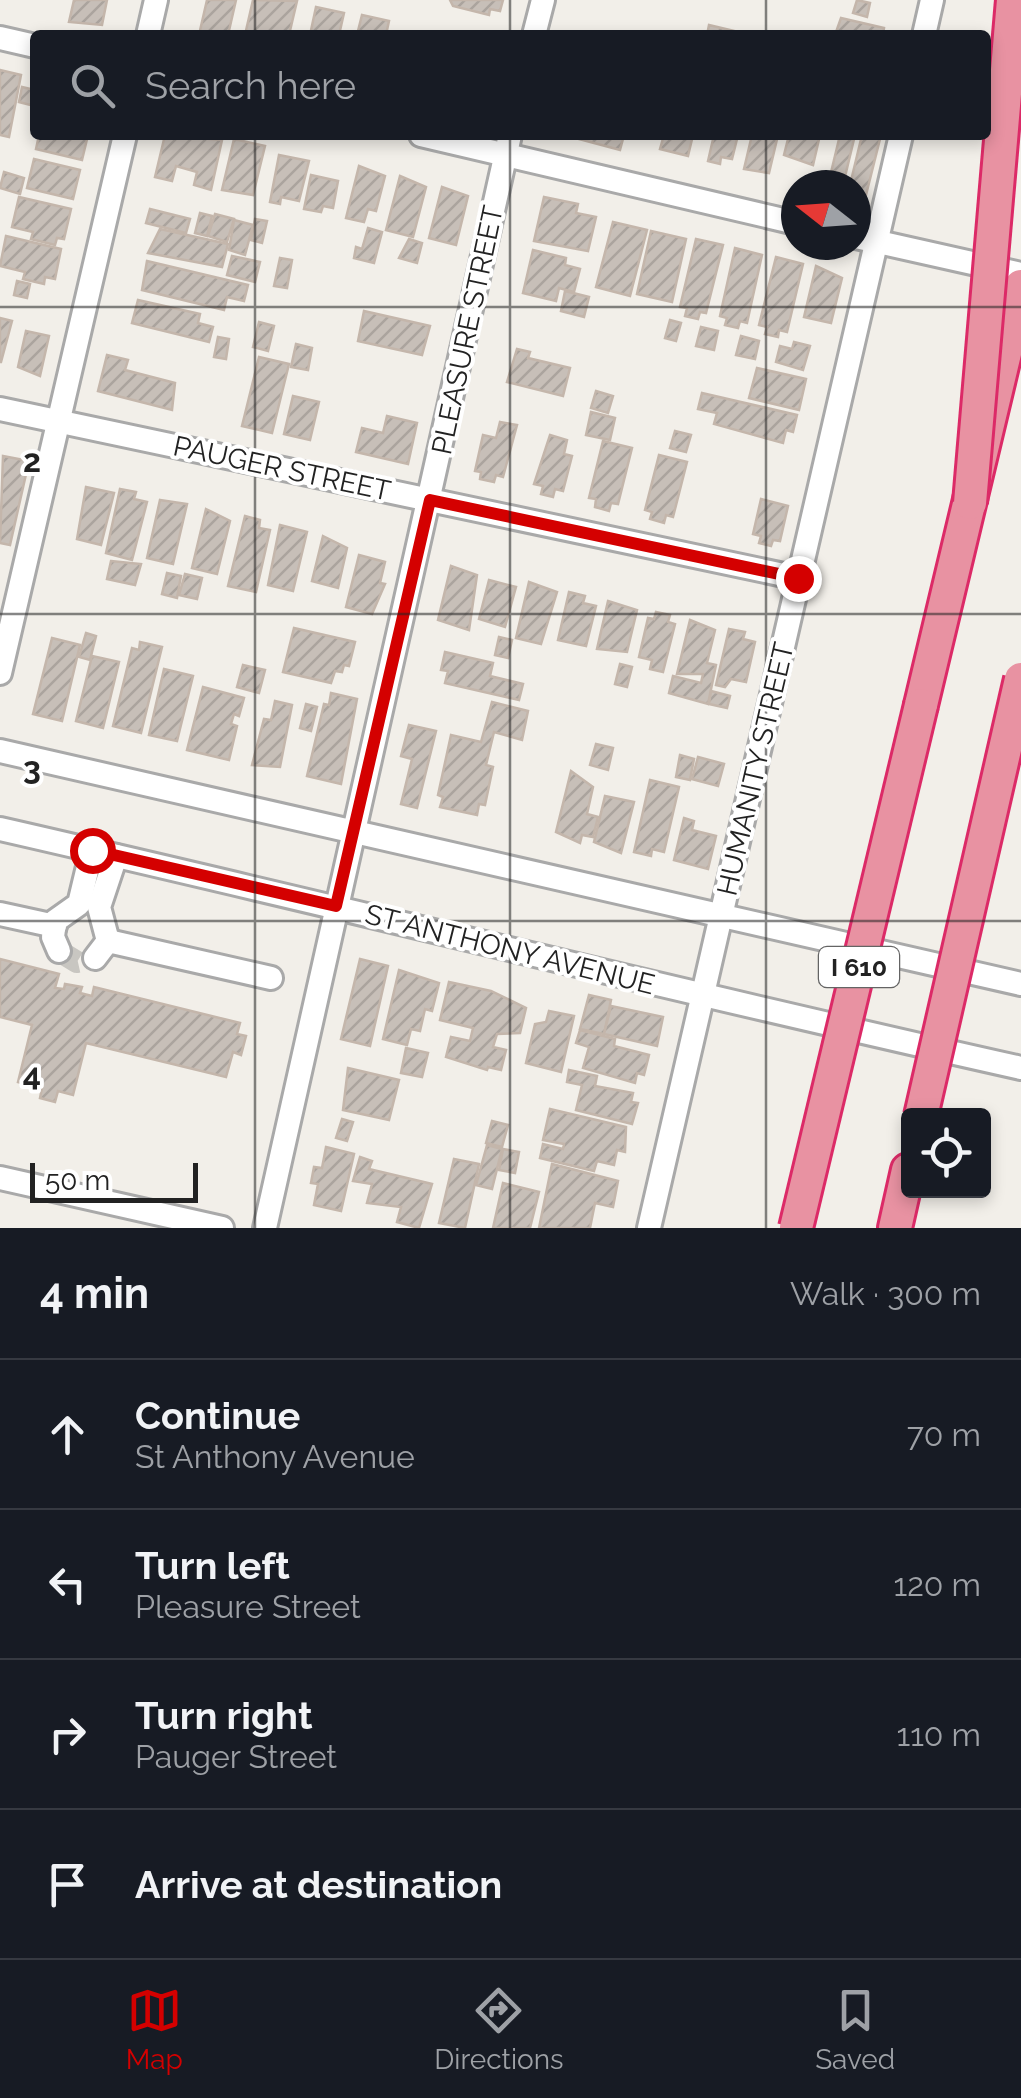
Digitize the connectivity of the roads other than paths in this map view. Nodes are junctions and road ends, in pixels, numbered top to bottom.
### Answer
1 (156, 0) edge
2 (542, 0) edge
3 (932, 0) edge
4 (1014, 0) edge
5 (149, 30) edge
6 (535, 30) edge
7 (925, 30) edge
8 (0, 38) edge
9 (30, 45) edge
10 (124, 140) edge
11 (464, 140) edge
12 (899, 140) edge
13 (508, 145) edge
14 (781, 219) edge
15 (871, 225) edge
16 (871, 241) edge
17 (862, 260) edge
18 (1021, 274) edge
19 (1021, 286) edge
20 (0, 409) edge
21 (58, 421) junction
22 (430, 500) junction
23 (970, 503) junction
24 (798, 578) junction
25 (0, 673) edge
26 (1021, 679) edge
27 (0, 752) edge
28 (0, 829) edge
29 (355, 831) junction
30 (92, 850) junction
31 (116, 856) junction
32 (336, 906) junction
33 (0, 914) edge
34 (722, 914) junction
35 (54, 926) junction
36 (60, 951) dead end
37 (270, 978) dead end
38 (1021, 984) edge
39 (702, 997) junction
40 (1021, 1068) edge
41 (923, 1108) edge
42 (0, 1178) edge
43 (902, 1198) edge
44 (222, 1228) edge
45 (265, 1228) edge
46 (649, 1228) edge
47 (796, 1228) edge
48 (895, 1228) edge

1 - 5 street
2 - 6 street
3 - 7 street
4 - 23 highway, bridge
8 - 9 street
10 - 21 street
11 - 13 street
12 - 15 street, HUMANITY STREET
13 - 14 street
13 - 22 street, PLEASURE STREET
16 - 18 street
17 - 24 street, HUMANITY STREET
19 - 23 highway, I 610, bridge
20 - 21 street, PAUGER STREET
21 - 22 street, PAUGER STREET
21 - 25 street
22 - 24 street, PAUGER STREET
22 - 29 street, PLEASURE STREET
23 - 47 highway, I 610, bridge
24 - 34 street, HUMANITY STREET
26 - 41 highway, bridge
27 - 29 street
28 - 30 street, ST ANTHONY AVENUE
29 - 32 street, PLEASURE STREET
29 - 34 street
30 - 31 street, ST ANTHONY AVENUE
30 - 35 street
31 - 32 street, ST ANTHONY AVENUE
31 - 37 street
32 - 39 street, ST ANTHONY AVENUE
32 - 45 street, PLEASURE STREET
33 - 35 street
34 - 38 street
34 - 39 street, HUMANITY STREET
35 - 36 street
39 - 40 street, ST ANTHONY AVENUE
39 - 46 street, HUMANITY STREET
42 - 44 street
43 - 48 highway

